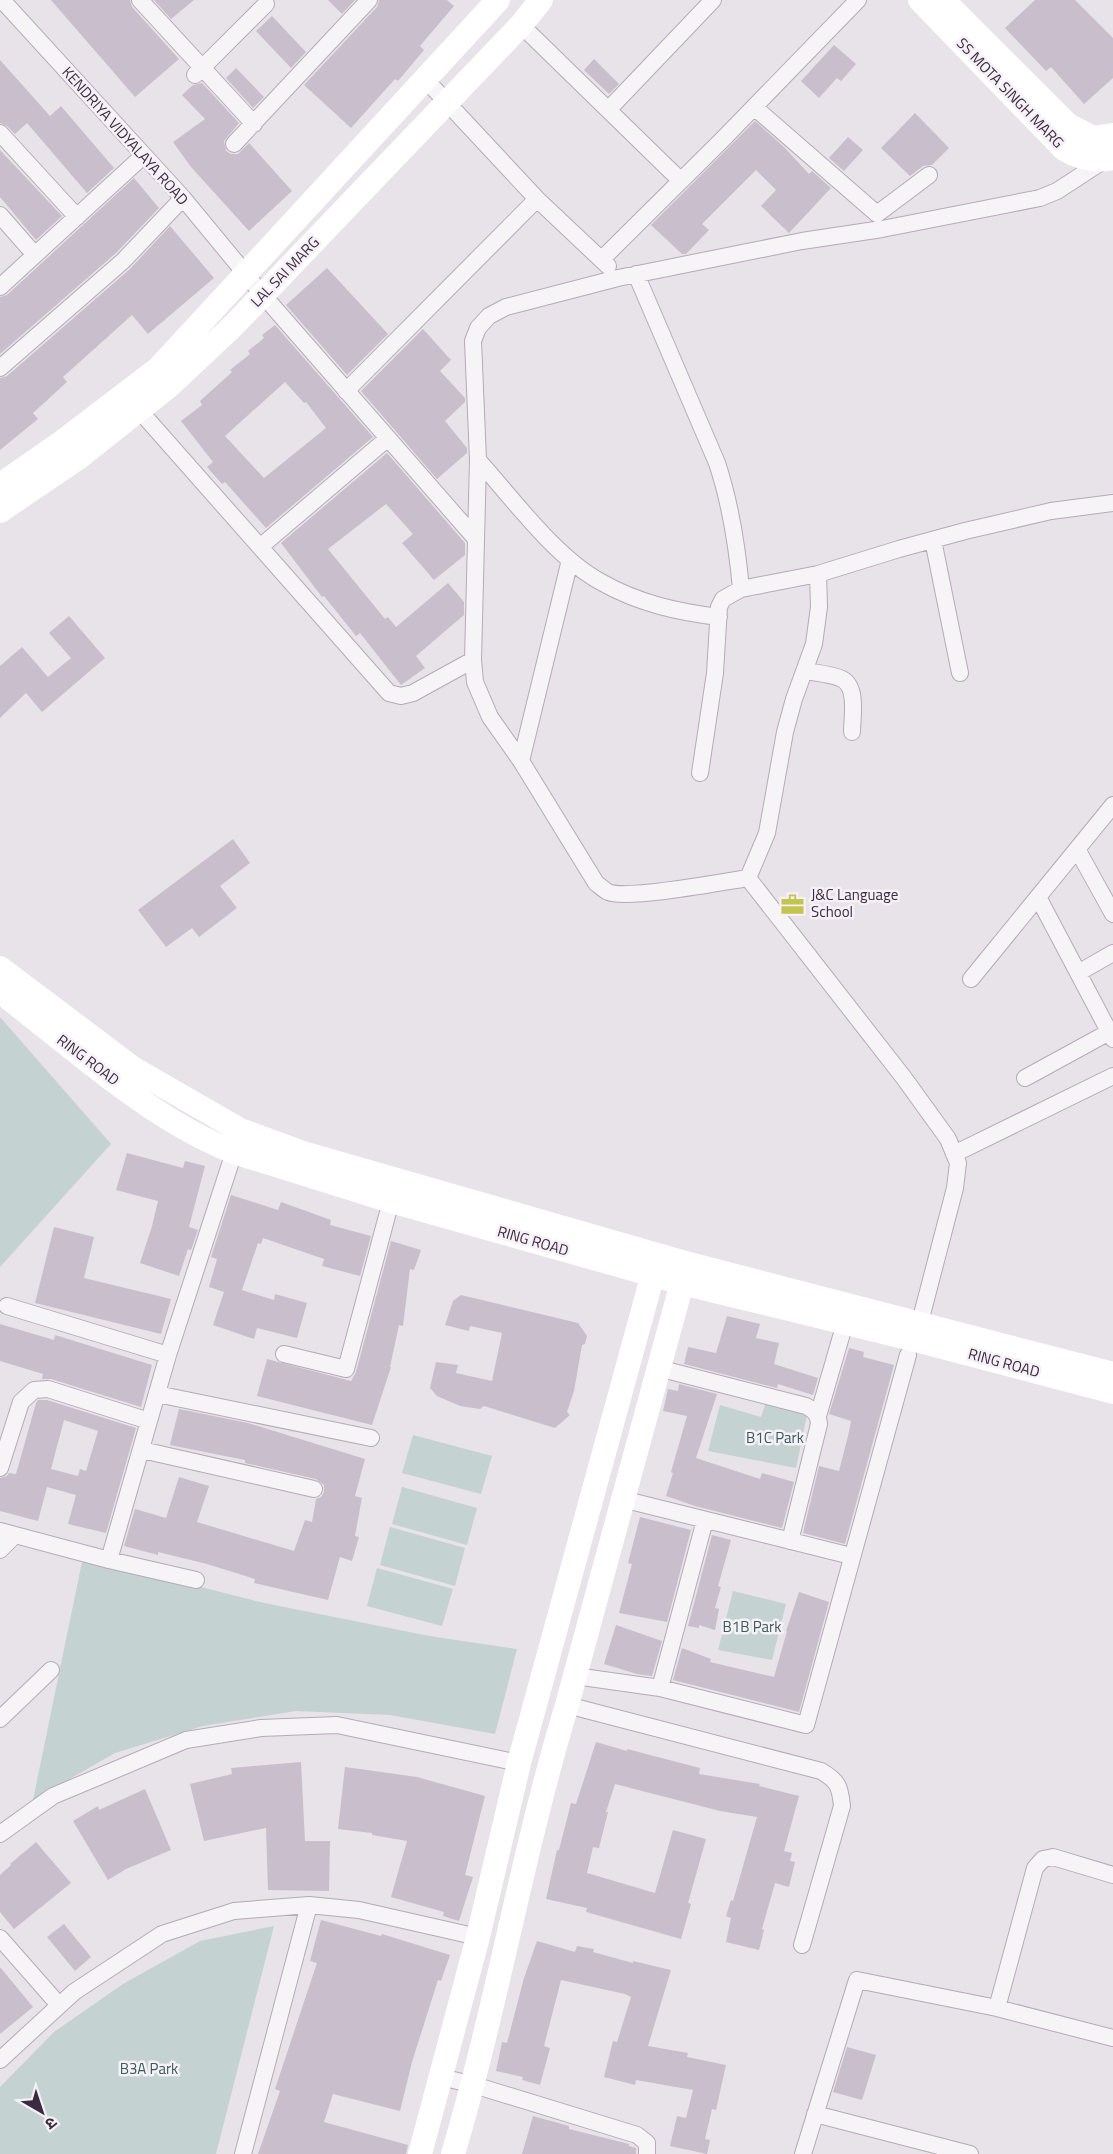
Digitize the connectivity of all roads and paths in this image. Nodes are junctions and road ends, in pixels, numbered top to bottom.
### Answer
1 (3, 0) edge
2 (140, 0) edge
3 (369, 0) edge
4 (498, 0) edge
5 (541, 0) edge
6 (713, 0) edge
7 (858, 0) edge
8 (920, 0) edge
9 (943, 0) edge
10 (266, 1) edge
11 (521, 25) junction
12 (198, 72) junction
13 (426, 80) junction
14 (447, 102) junction
15 (754, 107) junction
16 (609, 109) junction
17 (254, 124) junction
18 (0, 133) edge
19 (1113, 135) edge
20 (234, 144) dead end
21 (143, 156) junction
22 (1108, 160) edge
23 (929, 175) dead end
24 (680, 180) junction
25 (183, 198) junction
26 (537, 199) junction
27 (0, 215) edge
28 (77, 217) junction
29 (879, 221) junction
30 (36, 255) junction
31 (602, 259) junction
32 (246, 273) junction
33 (636, 274) junction
34 (618, 278) junction
35 (0, 287) edge
36 (263, 295) junction
37 (0, 369) edge
38 (346, 391) junction
39 (139, 410) junction
40 (387, 438) junction
41 (478, 460) junction
42 (0, 485) edge
43 (1113, 502) edge
44 (0, 512) edge
45 (476, 539) junction
46 (933, 540) junction
47 (260, 547) junction
48 (570, 561) junction
49 (818, 574) junction
50 (741, 589) junction
51 (719, 617) junction
52 (473, 660) junction
53 (805, 671) junction
54 (960, 673) dead end
55 (852, 732) dead end
56 (521, 761) junction
57 (700, 773) dead end
58 (1113, 805) edge
59 (1077, 849) junction
60 (748, 878) junction
61 (1038, 897) junction
62 (1113, 915) edge
63 (1113, 954) edge
64 (0, 968) edge
65 (1078, 974) junction
66 (971, 979) dead end
67 (0, 989) edge
68 (1112, 1034) edge
69 (1113, 1076) edge
70 (1025, 1078) dead end
71 (237, 1141) junction
72 (954, 1154) junction
73 (391, 1201) junction
74 (654, 1264) junction
75 (682, 1273) junction
76 (7, 1306) dead end
77 (845, 1323) junction
78 (915, 1339) junction
79 (284, 1354) dead end
80 (168, 1355) junction
81 (658, 1368) junction
82 (1113, 1374) edge
83 (1113, 1392) edge
84 (157, 1394) junction
85 (818, 1416) junction
86 (149, 1421) junction
87 (371, 1438) dead end
88 (142, 1450) junction
89 (0, 1468) edge
90 (314, 1488) dead end
91 (622, 1499) junction
92 (705, 1520) junction
93 (7, 1533) edge
94 (790, 1541) junction
95 (0, 1550) edge
96 (851, 1556) junction
97 (109, 1560) junction
98 (196, 1580) dead end
99 (51, 1670) dead end
100 (575, 1676) junction
101 (660, 1688) junction
102 (567, 1705) junction
103 (0, 1719) edge
104 (519, 1763) junction
105 (2, 1829) edge
106 (1113, 1875) edge
107 (309, 1905) junction
108 (478, 1937) junction
109 (0, 1938) edge
110 (802, 1946) dead end
111 (58, 2005) junction
112 (997, 2008) junction
113 (1113, 2038) edge
114 (0, 2060) edge
115 (441, 2077) junction
116 (474, 2085) junction
117 (815, 2114) junction
118 (961, 2153) edge
119 (243, 2154) edge
120 (420, 2154) edge
121 (453, 2154) edge
122 (647, 2154) edge
123 (803, 2154) edge

1 - 21 street, KENDRIYA VIDYALAYA ROAD
2 - 12 street
3 - 17 street
4 - 13 street, LAL SAI MARG
5 - 11 street, LAL SAI MARG
6 - 16 street
7 - 15 street
8 - 22 street, SS MOTA SINGH MARG
9 - 19 street, SS MOTA SINGH MARG
10 - 12 street
11 - 14 street, LAL SAI MARG
11 - 16 street
12 - 17 street
13 - 14 street
13 - 32 street, LAL SAI MARG
14 - 26 street
14 - 36 street, LAL SAI MARG
15 - 24 street
15 - 29 street
16 - 24 street
17 - 20 street
18 - 28 street
21 - 25 street, KENDRIYA VIDYALAYA ROAD
21 - 28 street
22 - 29 street
23 - 29 street
24 - 31 street
25 - 32 street, KENDRIYA VIDYALAYA ROAD
25 - 37 street
26 - 31 street
26 - 38 street
27 - 30 street
28 - 30 street
29 - 33 street
30 - 35 street
31 - 34 street
32 - 36 street, KENDRIYA VIDYALAYA ROAD
32 - 42 street, LAL SAI MARG
33 - 34 street
33 - 50 street
34 - 41 street
36 - 38 street, KENDRIYA VIDYALAYA ROAD
36 - 39 street, LAL SAI MARG
38 - 40 street, KENDRIYA VIDYALAYA ROAD
39 - 44 street, LAL SAI MARG
39 - 47 street
40 - 45 street, KENDRIYA VIDYALAYA ROAD
40 - 47 street
41 - 45 street
41 - 48 street
43 - 46 street
45 - 52 street
46 - 49 street
46 - 54 street
47 - 52 street
48 - 51 street
48 - 56 street
49 - 50 street
49 - 53 street
50 - 51 street
51 - 57 street
52 - 56 street
53 - 55 street
53 - 60 street
56 - 60 street
58 - 59 street
59 - 61 street
59 - 62 street
60 - 72 street
61 - 65 street
61 - 66 street
63 - 65 street
64 - 71 street, RING ROAD
65 - 68 street
67 - 71 street, RING ROAD
68 - 70 street
69 - 72 street
71 - 73 street, RING ROAD
71 - 74 street, RING ROAD
71 - 80 street
72 - 78 street
73 - 74 street, RING ROAD
73 - 79 street
74 - 75 street, RING ROAD
74 - 104 street
75 - 77 street, RING ROAD
75 - 78 street, RING ROAD
75 - 81 street
76 - 80 street
77 - 78 street, RING ROAD
77 - 85 street
78 - 82 street, RING ROAD
78 - 83 street, RING ROAD
78 - 96 street
80 - 84 street
81 - 85 street
81 - 91 street
84 - 86 street
84 - 87 street
85 - 94 street
86 - 88 street
86 - 89 street
88 - 90 street
88 - 97 street
91 - 92 street
91 - 100 street
92 - 94 street
92 - 101 street
93 - 95 street
93 - 97 street
94 - 96 street
96 - 101 street
97 - 98 street
99 - 103 street
100 - 101 street
100 - 102 street
102 - 110 street
102 - 116 street
104 - 105 street
104 - 108 street
106 - 112 street
107 - 108 street
107 - 111 street
107 - 119 street
108 - 115 street
109 - 111 street
111 - 114 street
112 - 113 street
112 - 117 street
115 - 116 street
115 - 120 street
116 - 121 street
116 - 122 street
117 - 118 street
117 - 123 street

